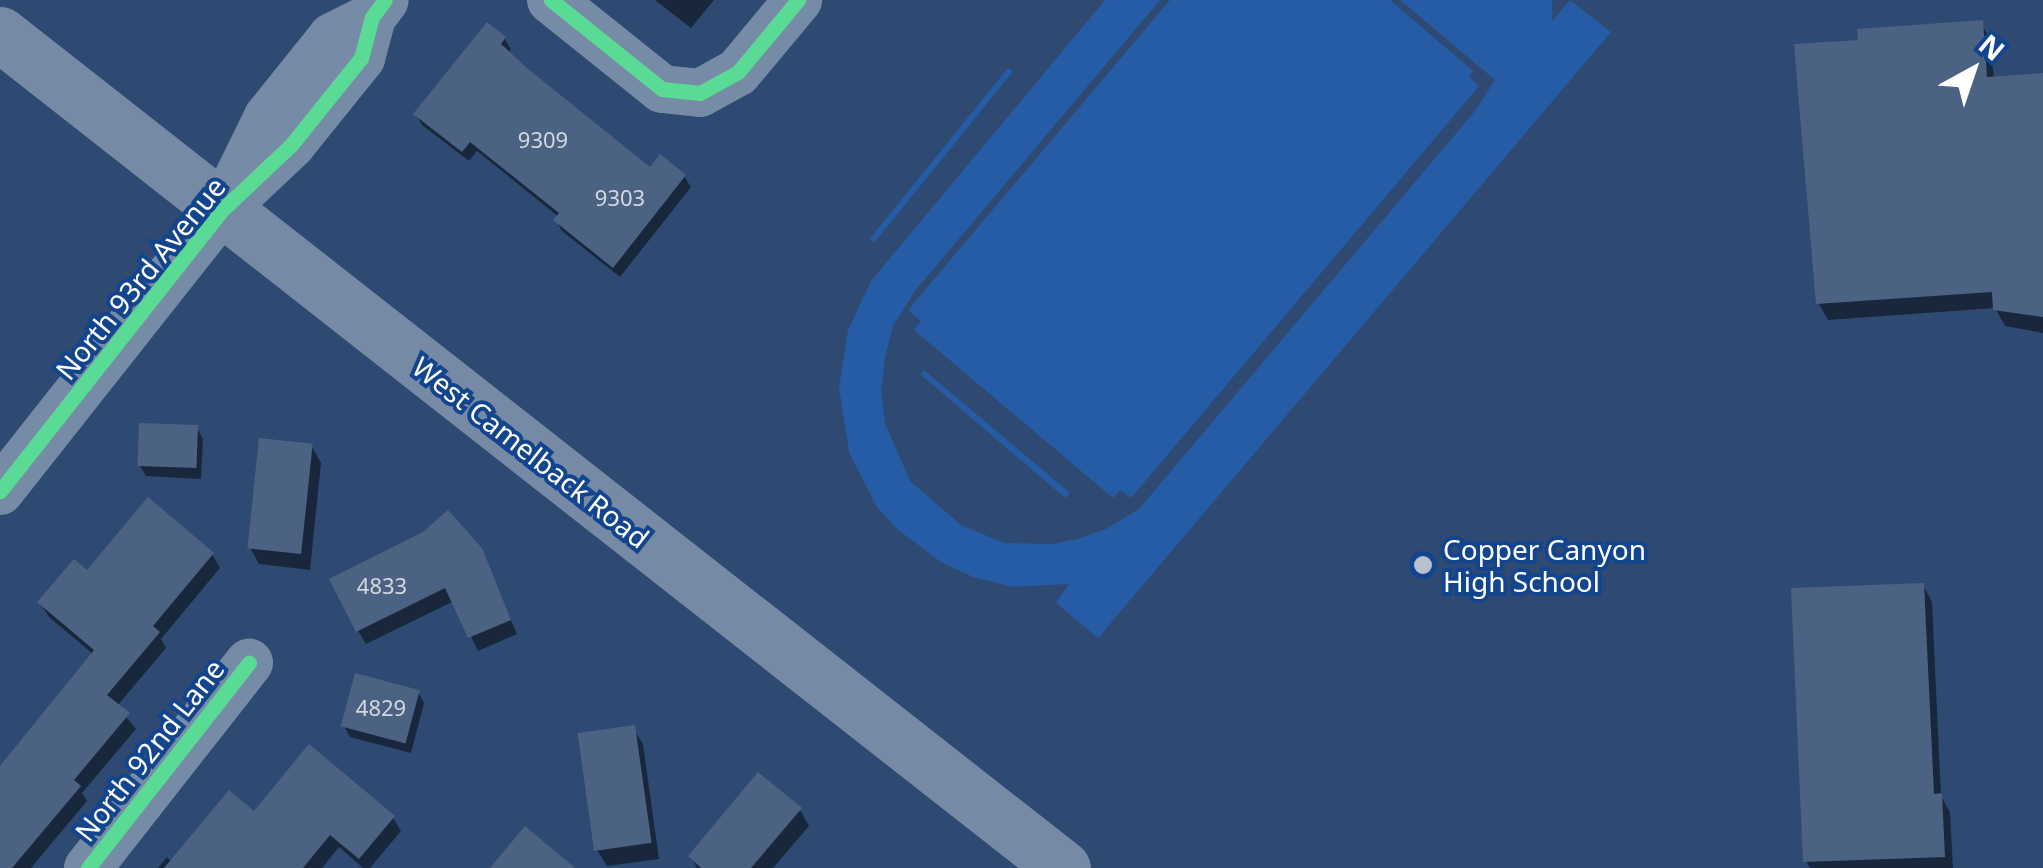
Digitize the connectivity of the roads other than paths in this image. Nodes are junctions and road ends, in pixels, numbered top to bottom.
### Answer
1 (551, 0) edge
2 (798, 0) edge
3 (378, 8) edge
4 (0, 34) edge
5 (222, 210) junction
6 (0, 492) edge
7 (249, 663) dead end
8 (88, 868) edge
9 (1063, 868) edge

1 - 2 street
3 - 5 street, North 93rd Avenue
4 - 5 main road, West Camelback Road
5 - 6 street, North 93rd Avenue
5 - 9 main road, West Camelback Road
7 - 8 street, North 92nd Lane

